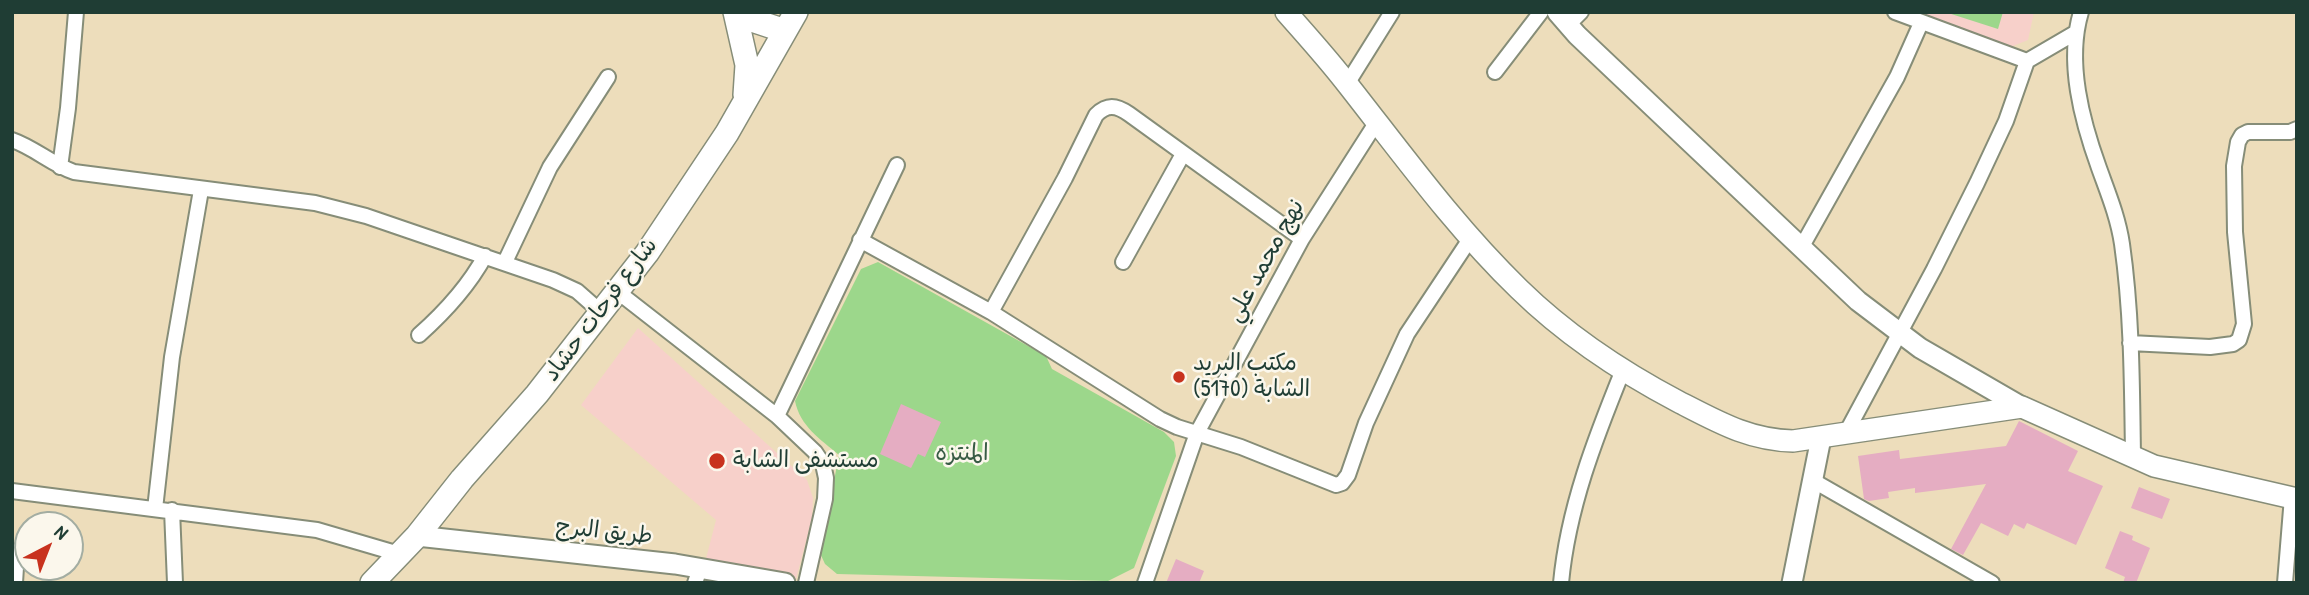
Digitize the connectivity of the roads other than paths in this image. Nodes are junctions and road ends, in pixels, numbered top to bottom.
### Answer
1 (76, 12) edge
2 (735, 12) edge
3 (743, 12) edge
4 (1286, 12) edge
5 (1392, 12) edge
6 (1541, 12) edge
7 (1895, 12) edge
8 (2081, 12) edge
9 (1569, 17) edge
10 (790, 22) edge
11 (1921, 23) junction
12 (2075, 33) junction
13 (2027, 61) junction
14 (1495, 72) dead end
15 (608, 77) dead end
16 (1347, 83) junction
17 (744, 101) junction
18 (1376, 123) junction
19 (2297, 129) edge
20 (12, 139) edge
21 (1183, 154) junction
22 (897, 165) dead end
23 (60, 167) junction
24 (201, 190) junction
25 (1302, 239) junction
26 (1470, 239) junction
27 (860, 240) junction
28 (1801, 248) junction
29 (485, 256) junction
30 (505, 262) junction
31 (1123, 262) dead end
32 (618, 292) junction
33 (603, 313) junction
34 (991, 313) junction
35 (1899, 334) junction
36 (419, 335) dead end
37 (2130, 343) junction
38 (1623, 370) junction
39 (2022, 407) junction
40 (777, 416) junction
41 (1197, 433) junction
42 (1846, 433) junction
43 (1821, 438) junction
44 (2133, 457) junction
45 (1812, 480) junction
46 (12, 491) edge
47 (2295, 498) edge
48 (155, 509) junction
49 (172, 510) junction
50 (417, 536) junction
51 (399, 554) junction
52 (698, 575) edge
53 (175, 583) edge
54 (372, 583) edge
55 (785, 583) edge
56 (806, 583) edge
57 (1145, 583) edge
58 (1561, 583) edge
59 (1792, 583) edge
60 (1993, 583) edge
61 (2285, 583) edge

1 - 23 street
2 - 17 main road
3 - 10 main road
4 - 16 main road
5 - 16 street
6 - 14 street
7 - 11 street
8 - 12 street
9 - 28 street
10 - 17 main road, شارع فرحات حشاد
11 - 13 street
11 - 28 street
12 - 13 street
12 - 37 street
13 - 35 street
15 - 30 street
16 - 18 main road
17 - 32 main road, شارع فرحات حشاد
18 - 25 street, نهج محمد علي
18 - 26 main road
19 - 37 street
20 - 23 street
21 - 25 street
21 - 31 street
21 - 34 street
22 - 27 street
23 - 24 street
24 - 29 street
24 - 48 street
25 - 41 street, نهج محمد علي
26 - 38 main road
26 - 41 street
27 - 34 street
27 - 40 street
28 - 35 street
29 - 30 street
29 - 36 street
30 - 33 street
32 - 33 main road, شارع فرحات حشاد
32 - 40 street
33 - 50 main road, شارع فرحات حشاد
34 - 41 street
35 - 39 street
35 - 42 street
37 - 44 street
38 - 43 main road
38 - 58 street
39 - 42 main road
39 - 44 main road
40 - 56 street
41 - 57 street, نهج محمد علي
42 - 43 main road
43 - 45 street
44 - 47 main road
45 - 59 street
45 - 60 street
46 - 48 street
47 - 61 street
48 - 49 street
49 - 51 street
49 - 53 street
50 - 51 main road, شارع فرحات حشاد
50 - 52 street, طريق البرج
51 - 54 main road, شارع فرحات حشاد
52 - 55 street, طريق البرج

